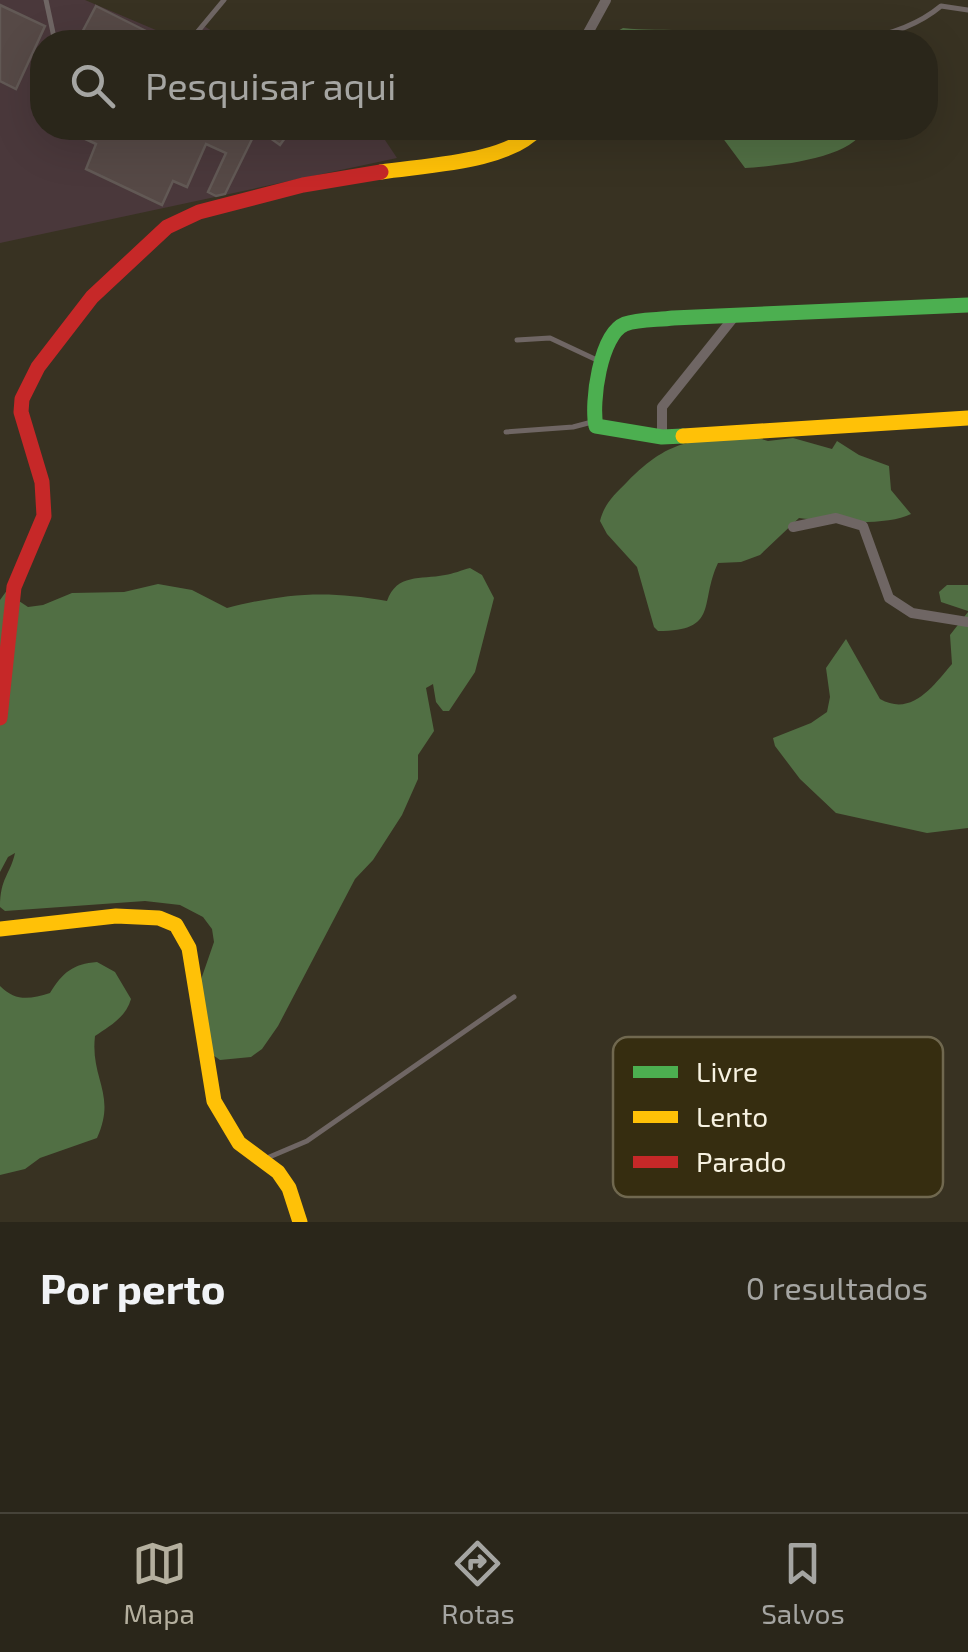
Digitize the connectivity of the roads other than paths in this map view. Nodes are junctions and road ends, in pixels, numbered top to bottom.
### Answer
1 (46, 0) edge
2 (224, 0) edge
3 (606, 0) edge
4 (939, 3) edge
5 (968, 10) edge
6 (52, 30) edge
7 (199, 30) edge
8 (590, 30) edge
9 (900, 30) edge
10 (528, 140) edge
11 (968, 305) edge
12 (734, 317) junction
13 (517, 340) dead end
14 (601, 363) junction
15 (968, 418) edge
16 (594, 422) junction
17 (506, 432) dead end
18 (662, 437) junction
19 (793, 526) dead end
20 (968, 622) edge
21 (0, 718) edge
22 (0, 929) edge
23 (514, 997) dead end
24 (264, 1159) junction
25 (300, 1222) edge

1 - 6 lane
2 - 7 lane
3 - 8 street
4 - 5 lane
4 - 9 lane
10 - 21 street
11 - 12 street
12 - 14 street
12 - 18 street
13 - 14 lane
14 - 16 street
15 - 18 street
16 - 17 lane
16 - 18 street
19 - 20 street
22 - 24 street
23 - 24 lane
24 - 25 street

